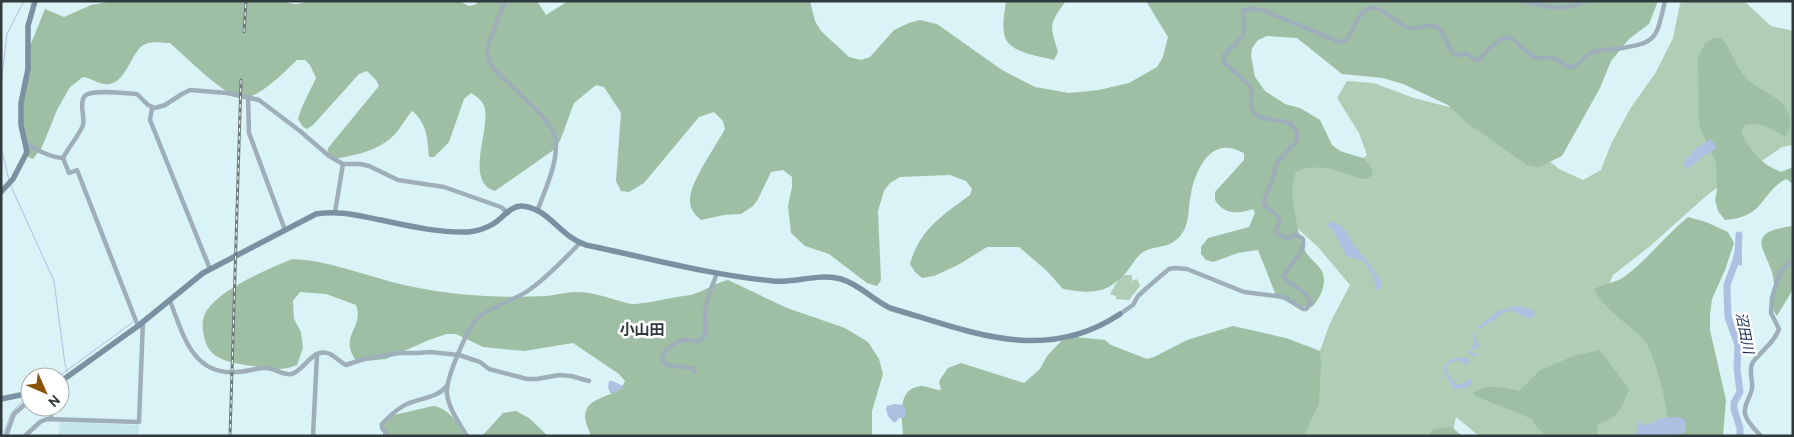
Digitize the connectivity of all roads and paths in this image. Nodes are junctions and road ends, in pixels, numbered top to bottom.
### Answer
1 (35, 1) edge
2 (505, 1) edge
3 (1522, 1) edge
4 (1585, 1) edge
5 (1665, 1) edge
6 (248, 97) junction
7 (152, 108) junction
8 (26, 141) junction
9 (36, 149) junction
10 (25, 156) junction
11 (63, 158) junction
12 (344, 164) junction
13 (1, 192) edge
14 (538, 211) junction
15 (336, 212) junction
16 (508, 213) junction
17 (285, 230) junction
18 (580, 243) junction
19 (1793, 259) edge
20 (210, 269) junction
21 (717, 273) junction
22 (170, 301) junction
23 (1120, 314) joint
24 (143, 322) junction
25 (138, 326) junction
26 (317, 354) junction
27 (459, 355) junction
28 (695, 372) dead end
29 (70, 375) edge
30 (589, 381) dead end
31 (447, 386) junction
32 (20, 395) edge
33 (1, 400) edge
34 (20, 409) edge
35 (50, 418) joint
36 (6, 436) edge
37 (25, 436) edge
38 (313, 436) edge
39 (389, 436) edge
40 (466, 436) edge
41 (1761, 436) edge

1 - 8 street
2 - 14 street
3 - 4 street
5 - 23 street
6 - 7 street
6 - 12 street
6 - 17 street
7 - 11 street
7 - 20 street
8 - 9 street
8 - 10 street
9 - 10 street
9 - 11 street
10 - 13 street
11 - 25 street
12 - 15 street
12 - 16 street
14 - 16 street
14 - 18 street
15 - 16 street
15 - 17 street
17 - 20 street
18 - 21 street
18 - 27 street
19 - 41 street
20 - 22 street
21 - 23 street
21 - 28 street
22 - 24 street
22 - 26 street
24 - 25 street
24 - 35 street
25 - 29 street
26 - 27 street
26 - 38 street
27 - 30 street
27 - 31 street
31 - 39 street
31 - 40 street
32 - 33 street
34 - 36 street
35 - 37 street

